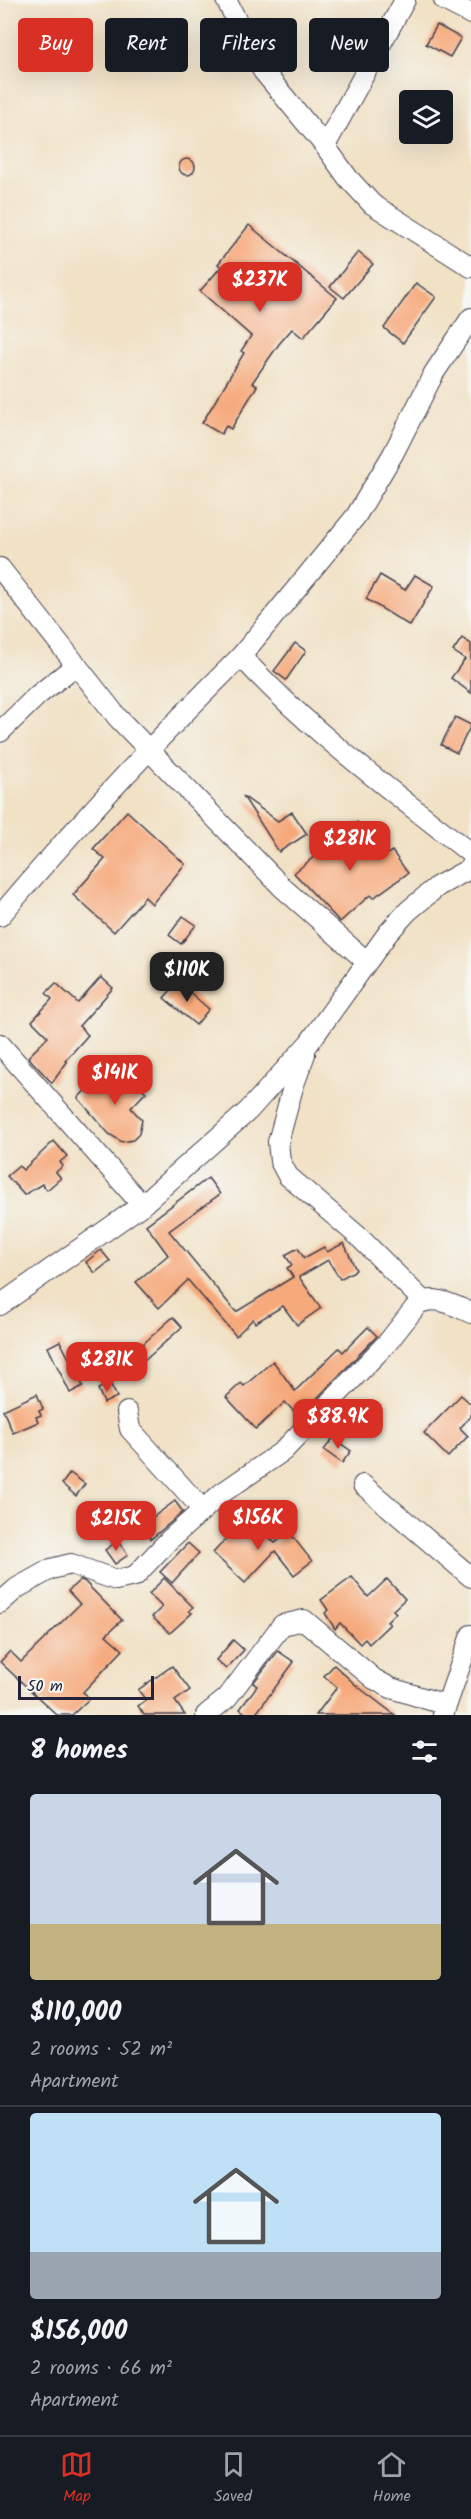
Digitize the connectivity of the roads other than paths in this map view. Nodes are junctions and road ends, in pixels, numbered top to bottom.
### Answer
1 (226, 0) edge
2 (405, 0) edge
3 (444, 0) edge
4 (471, 14) edge
5 (325, 146) junction
6 (471, 267) edge
7 (471, 318) edge
8 (0, 568) edge
9 (241, 656) junction
10 (75, 666) junction
11 (0, 732) edge
12 (149, 751) junction
13 (471, 854) edge
14 (471, 868) edge
15 (0, 916) edge
16 (366, 961) junction
17 (309, 1043) junction
18 (0, 1044) edge
19 (142, 1205) junction
20 (423, 1300) junction
21 (0, 1305) edge
22 (471, 1313) edge
23 (128, 1412) dead end
24 (363, 1485) dead end
25 (203, 1510) junction
26 (471, 1577) edge
27 (0, 1603) edge
28 (471, 1635) edge
29 (444, 1710) edge
30 (206, 1715) edge

1 - 5 street
2 - 5 street
3 - 4 street
5 - 6 street
7 - 9 street
8 - 10 street
9 - 12 street
9 - 13 street
10 - 11 street
10 - 12 street
12 - 15 street
12 - 16 street
14 - 16 street
16 - 17 street
17 - 19 street
17 - 20 street
18 - 19 street
19 - 21 street
20 - 22 street
20 - 25 street
23 - 25 street
24 - 26 street
25 - 27 street
28 - 29 street
29 - 30 street

